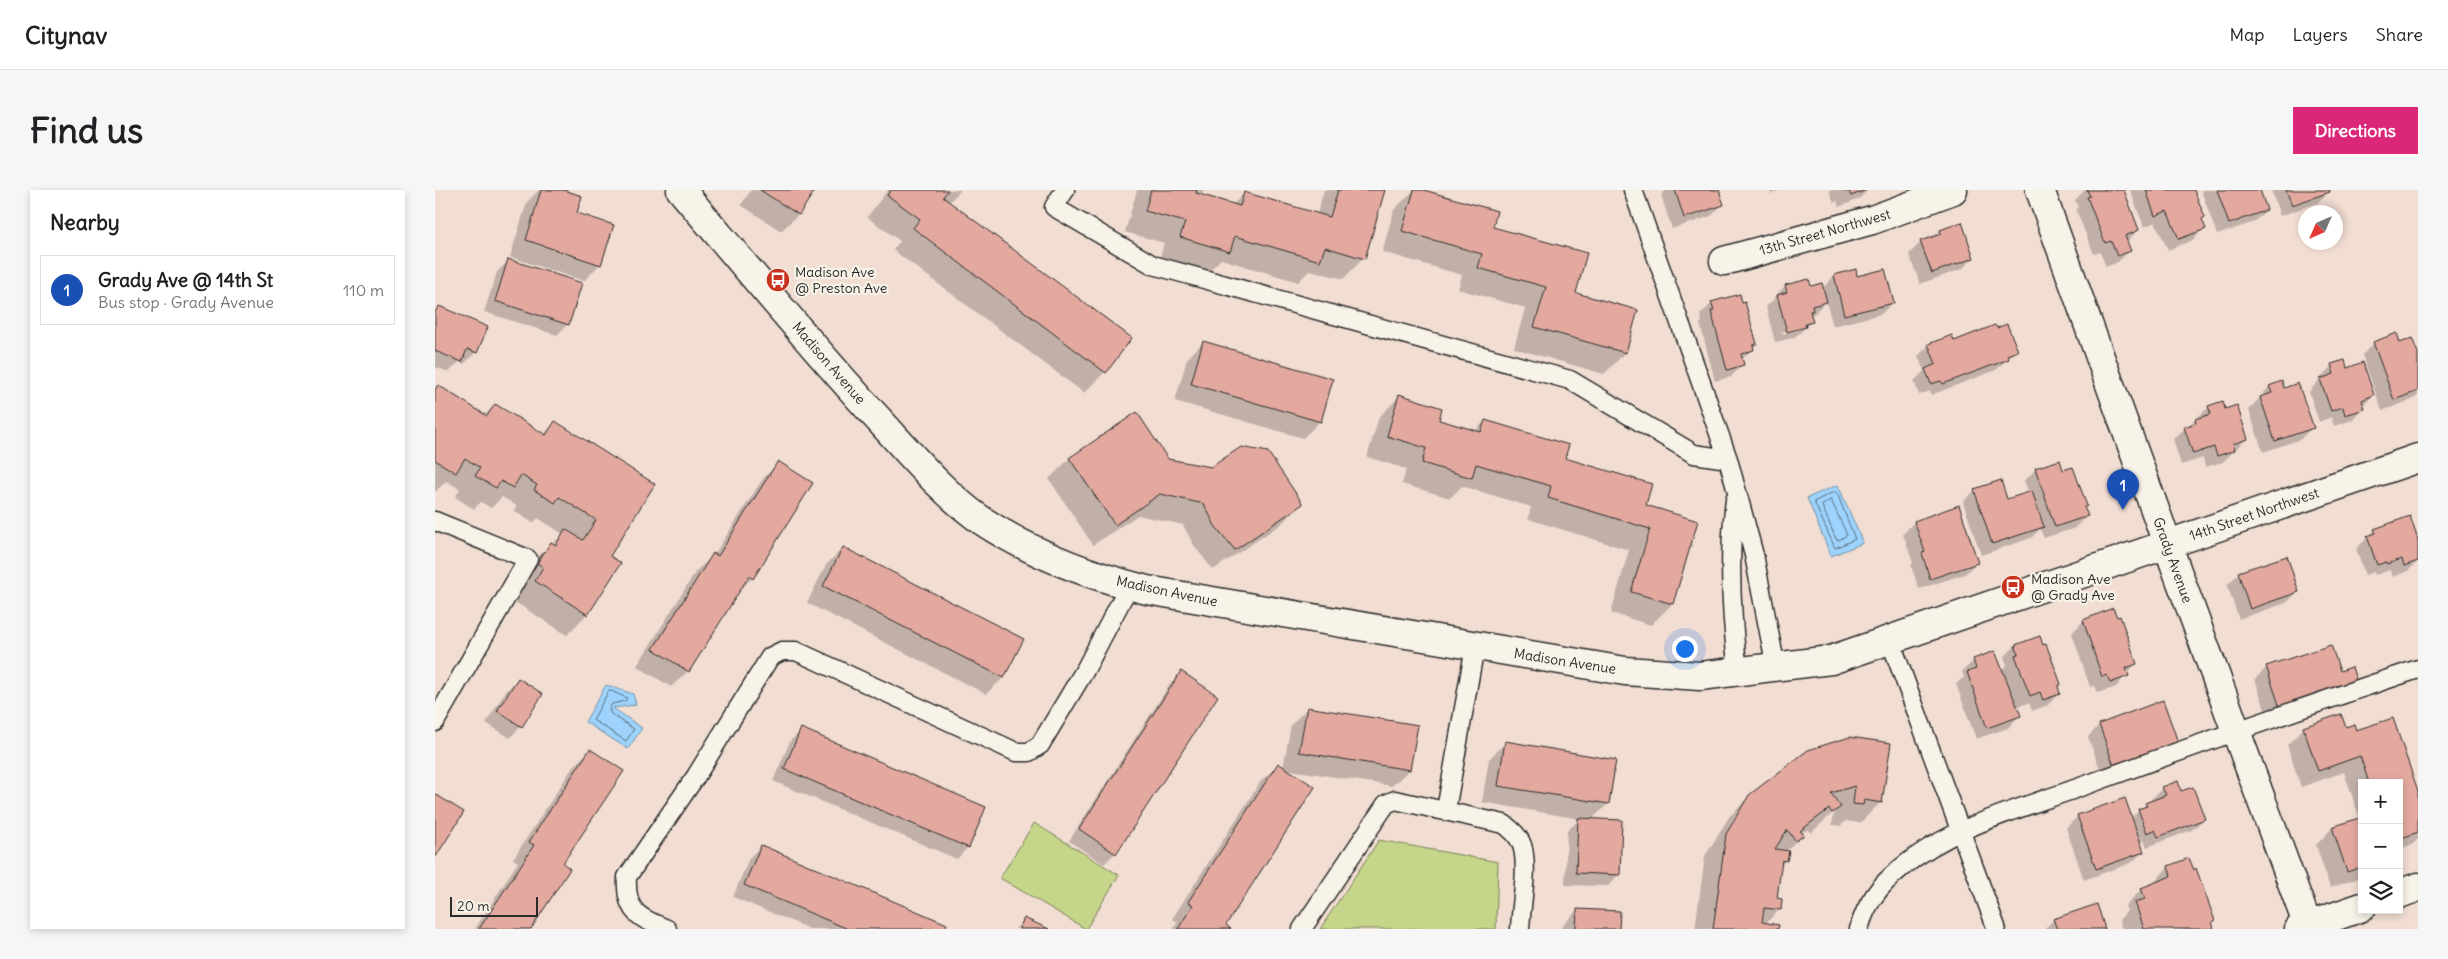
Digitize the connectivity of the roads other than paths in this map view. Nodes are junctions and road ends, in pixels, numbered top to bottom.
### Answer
1 (681, 190) edge
2 (1065, 190) edge
3 (1633, 190) edge
4 (1953, 190) edge
5 (2040, 190) edge
6 (1724, 261) dead end
7 (2418, 458) edge
8 (1728, 459) junction
9 (1735, 492) junction
10 (435, 520) edge
11 (2167, 544) junction
12 (1129, 586) junction
13 (1890, 640) junction
14 (1475, 646) junction
15 (1777, 668) junction
16 (2418, 669) edge
17 (1738, 672) junction
18 (435, 722) edge
19 (2236, 730) junction
20 (1446, 810) junction
21 (1961, 830) junction
22 (2418, 887) edge
23 (2403, 893) edge
24 (2358, 908) edge
25 (1996, 927) dead end
26 (2305, 928) edge
27 (667, 929) edge
28 (1302, 929) edge
29 (1520, 929) edge
30 (1859, 929) edge

1 - 12 street, Madison Avenue
2 - 8 lane
3 - 8 lane
4 - 6 street, 13th Street Northwest
5 - 11 street, Grady Avenue
7 - 11 street, 14th Street Northwest
8 - 9 lane
9 - 15 lane
9 - 17 lane
10 - 18 lane
11 - 13 street, 14th Street Northwest
11 - 19 street, Grady Avenue
12 - 14 street, Madison Avenue
12 - 27 lane
13 - 15 street, 14th Street Northwest
13 - 21 lane
14 - 17 street, Madison Avenue
14 - 20 lane
15 - 17 street, Madison Avenue
16 - 19 lane
19 - 21 lane
19 - 26 street, Grady Avenue
20 - 28 lane
20 - 29 lane
21 - 25 lane
21 - 30 lane
22 - 23 street
24 - 26 street

